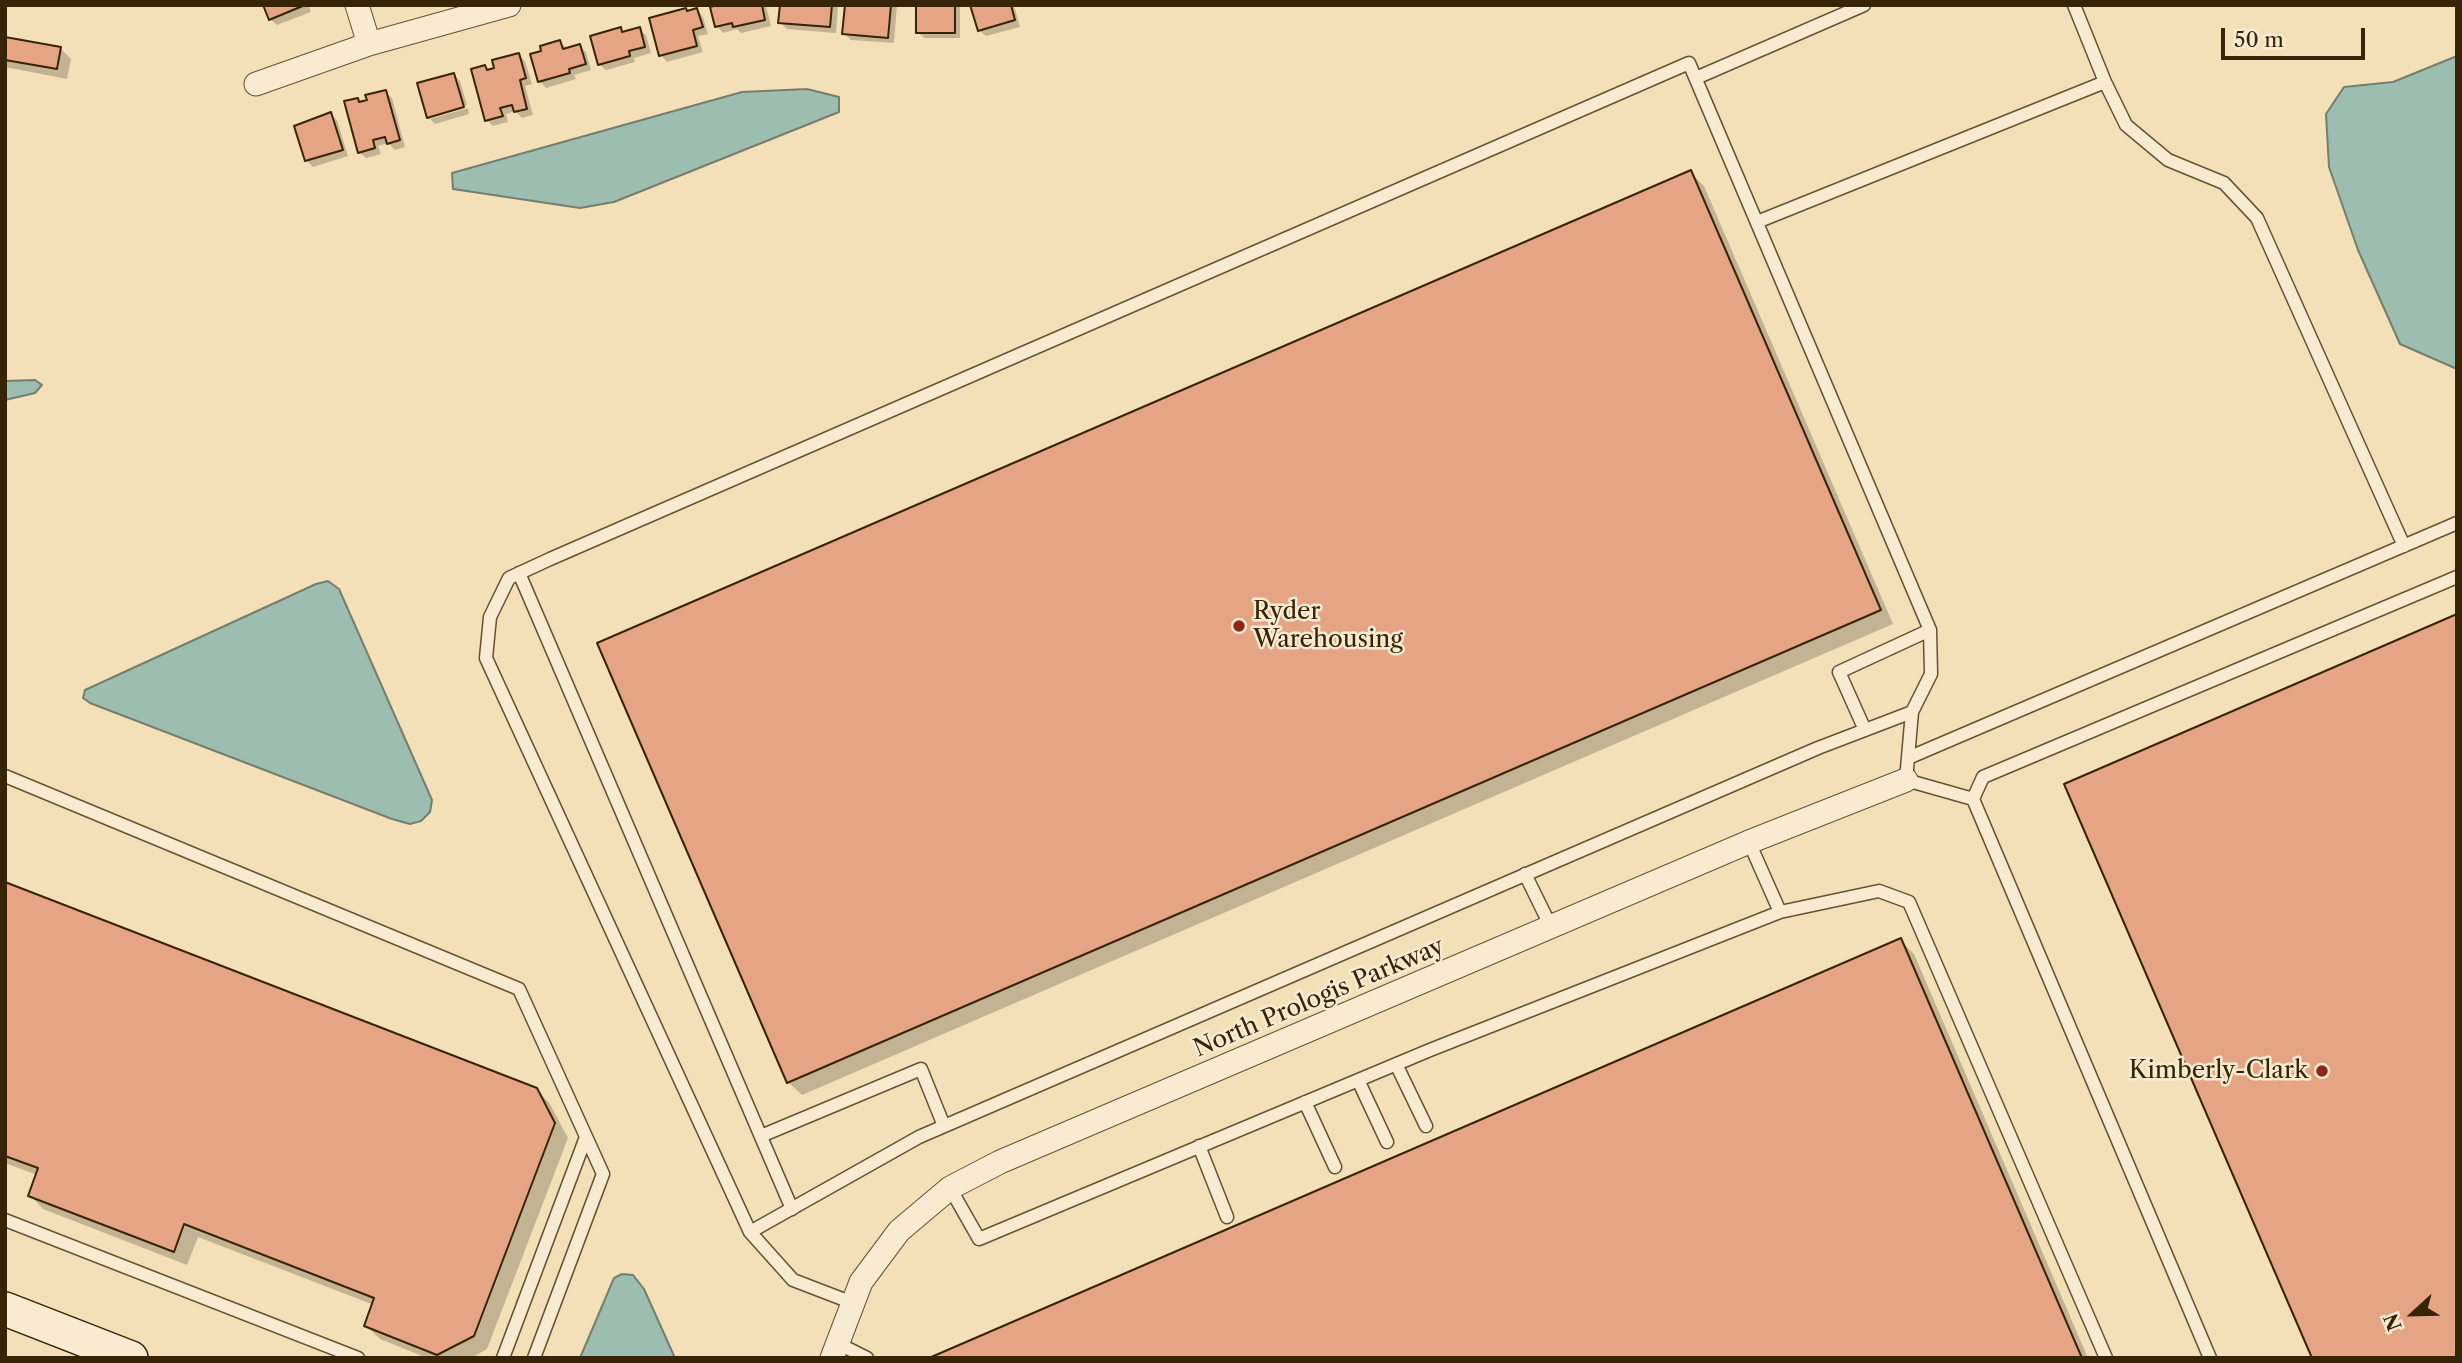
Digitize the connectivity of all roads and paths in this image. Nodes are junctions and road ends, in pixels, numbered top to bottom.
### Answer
1 (357, 5) edge
2 (509, 5) edge
3 (1864, 5) edge
4 (2074, 5) edge
5 (369, 44) junction
6 (1696, 78) junction
7 (2105, 82) junction
8 (256, 84) dead end
9 (1757, 222) junction
10 (2457, 523) edge
11 (2404, 546) junction
12 (519, 573) junction
13 (2457, 577) edge
14 (1930, 630) junction
15 (1912, 712) junction
16 (1865, 730) junction
17 (1907, 769) junction
18 (5, 776) edge
19 (1973, 799) junction
20 (1749, 842) junction
21 (1525, 874) junction
22 (1780, 912) junction
23 (1551, 927) junction
24 (1396, 1064) junction
25 (1359, 1080) junction
26 (1305, 1102) junction
27 (944, 1126) junction
28 (1426, 1126) dead end
29 (761, 1136) junction
30 (586, 1138) junction
31 (1387, 1142) dead end
32 (1199, 1146) junction
33 (1335, 1167) dead end
34 (950, 1188) junction
35 (792, 1209) junction
36 (1227, 1217) dead end
37 (6, 1224) edge
38 (750, 1232) junction
39 (853, 1303) junction
40 (5, 1309) edge
41 (834, 1350) edge
42 (131, 1358) edge
43 (358, 1358) edge
44 (503, 1358) edge
45 (534, 1358) edge
46 (867, 1358) edge
47 (2106, 1358) edge
48 (2210, 1358) edge

1 - 5 street
2 - 5 street
3 - 6 lane
4 - 7 lane
5 - 8 street
6 - 9 lane
6 - 12 lane
7 - 9 lane
7 - 11 lane
9 - 14 lane
10 - 11 lane
11 - 17 lane
12 - 29 lane
12 - 38 lane
13 - 19 lane
14 - 15 lane
14 - 16 lane
15 - 16 lane
15 - 17 lane
16 - 21 lane
17 - 19 lane
17 - 20 street, North Prologis Parkway
18 - 30 lane
19 - 48 lane
20 - 22 lane
20 - 23 street, North Prologis Parkway
21 - 23 lane
21 - 27 lane
22 - 24 lane
22 - 47 lane
23 - 34 street, North Prologis Parkway
24 - 25 lane
24 - 28 lane
25 - 26 lane
25 - 31 lane
26 - 32 lane
26 - 33 lane
27 - 29 lane
27 - 35 lane
29 - 35 lane
30 - 44 lane
30 - 45 lane
32 - 34 lane
32 - 36 lane
34 - 39 street, North Prologis Parkway
35 - 38 lane
37 - 43 lane
38 - 39 lane
39 - 41 street, North Prologis Parkway
40 - 42 street
41 - 46 lane

